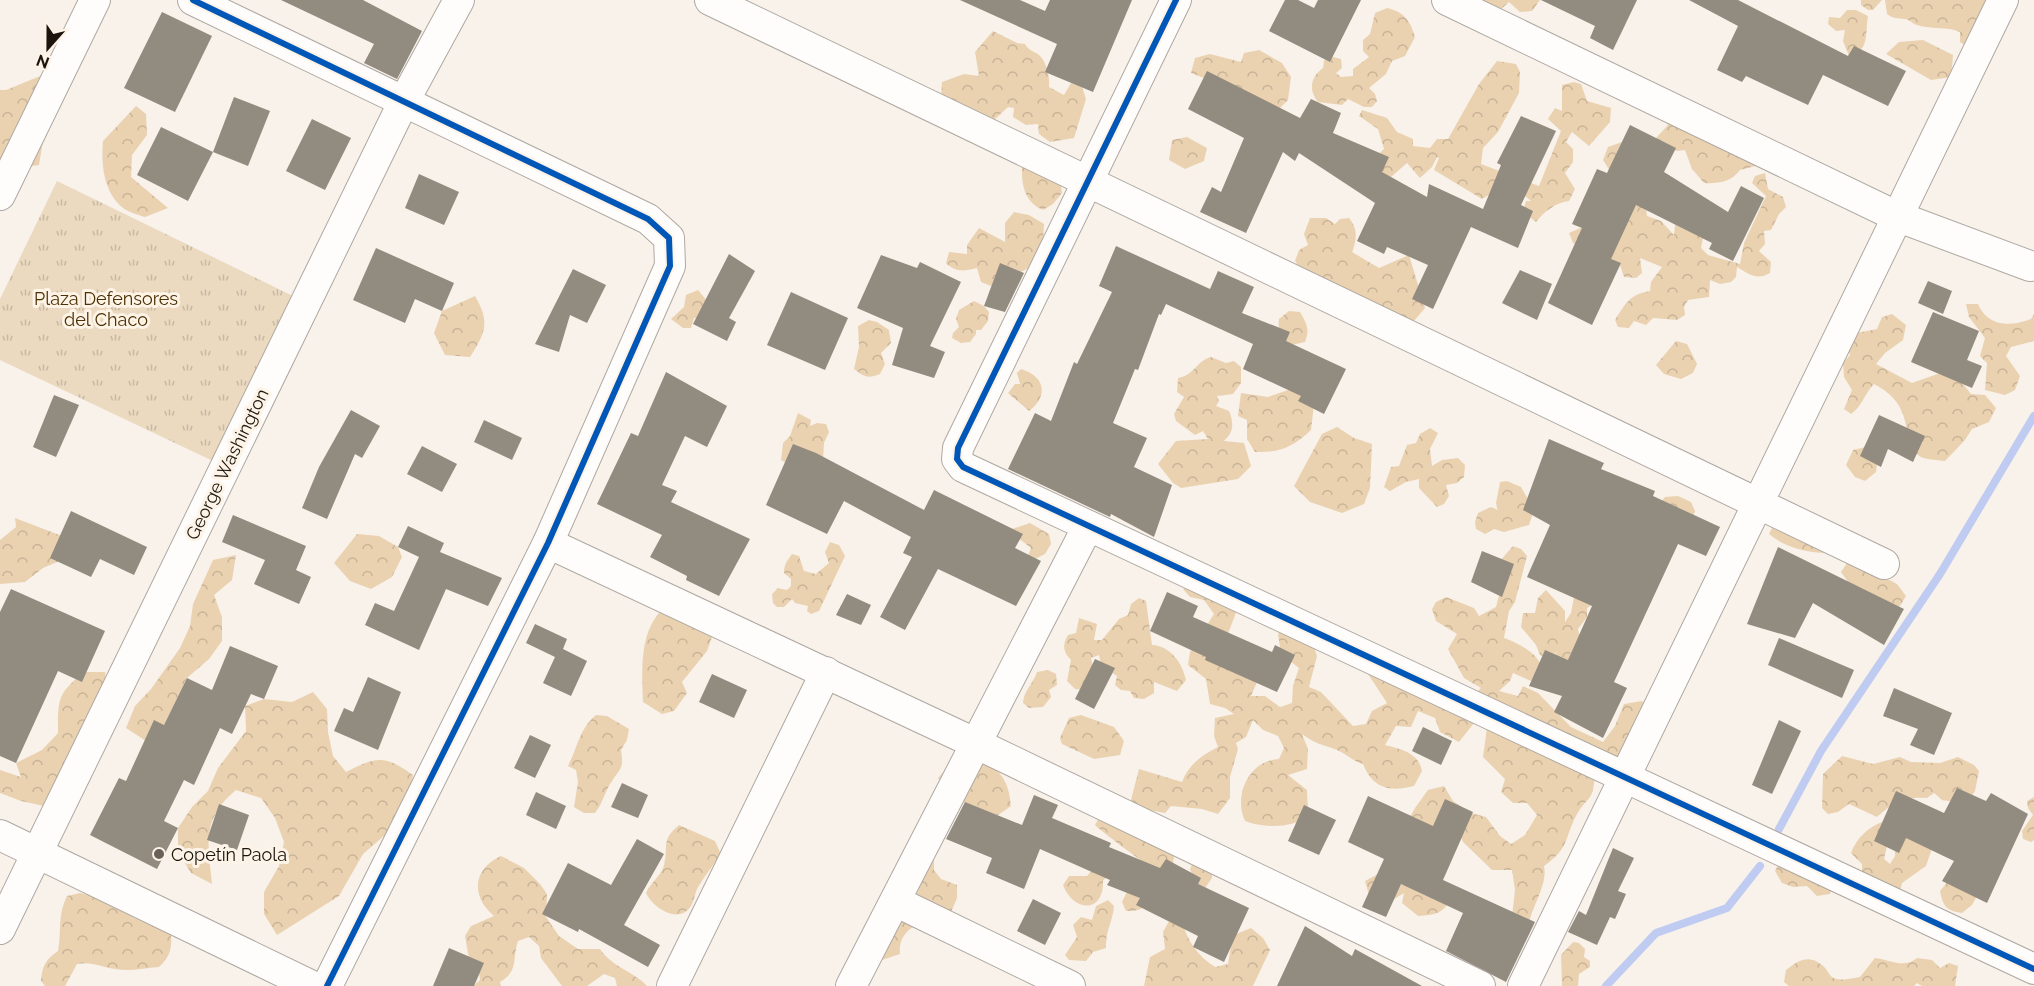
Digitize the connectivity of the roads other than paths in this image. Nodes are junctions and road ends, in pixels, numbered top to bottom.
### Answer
1 (95, 0) edge
2 (193, 0) edge
3 (459, 0) edge
4 (710, 0) edge
5 (1176, 0) edge
6 (1447, 0) edge
7 (2003, 0) edge
8 (404, 103) junction
9 (1089, 182) junction
10 (0, 195) edge
11 (1896, 216) junction
12 (2030, 266) dead end
13 (1757, 502) junction
14 (1088, 525) junction
15 (548, 543) junction
16 (1884, 564) dead end
17 (826, 672) junction
18 (977, 744) junction
19 (1625, 775) junction
20 (0, 835) edge
21 (38, 853) junction
22 (897, 902) junction
23 (0, 929) edge
24 (2034, 969) edge
25 (312, 986) edge
26 (327, 986) edge
27 (672, 986) edge
28 (851, 986) edge
29 (1070, 986) edge
30 (1480, 986) edge
31 (1523, 986) edge

1 - 10 street
2 - 8 street
3 - 8 street, George Washington
4 - 9 street
5 - 9 street
6 - 11 street
7 - 11 street
8 - 15 street
8 - 21 street, George Washington
9 - 13 street
9 - 14 street
11 - 12 street
11 - 13 street
13 - 16 street
13 - 19 street
14 - 18 street
14 - 19 street
15 - 17 street
15 - 26 street
17 - 18 street
17 - 27 street
18 - 22 street
18 - 30 street
19 - 24 street
19 - 31 street
20 - 21 street
21 - 23 street, George Washington
21 - 25 street
22 - 28 street
22 - 29 street

